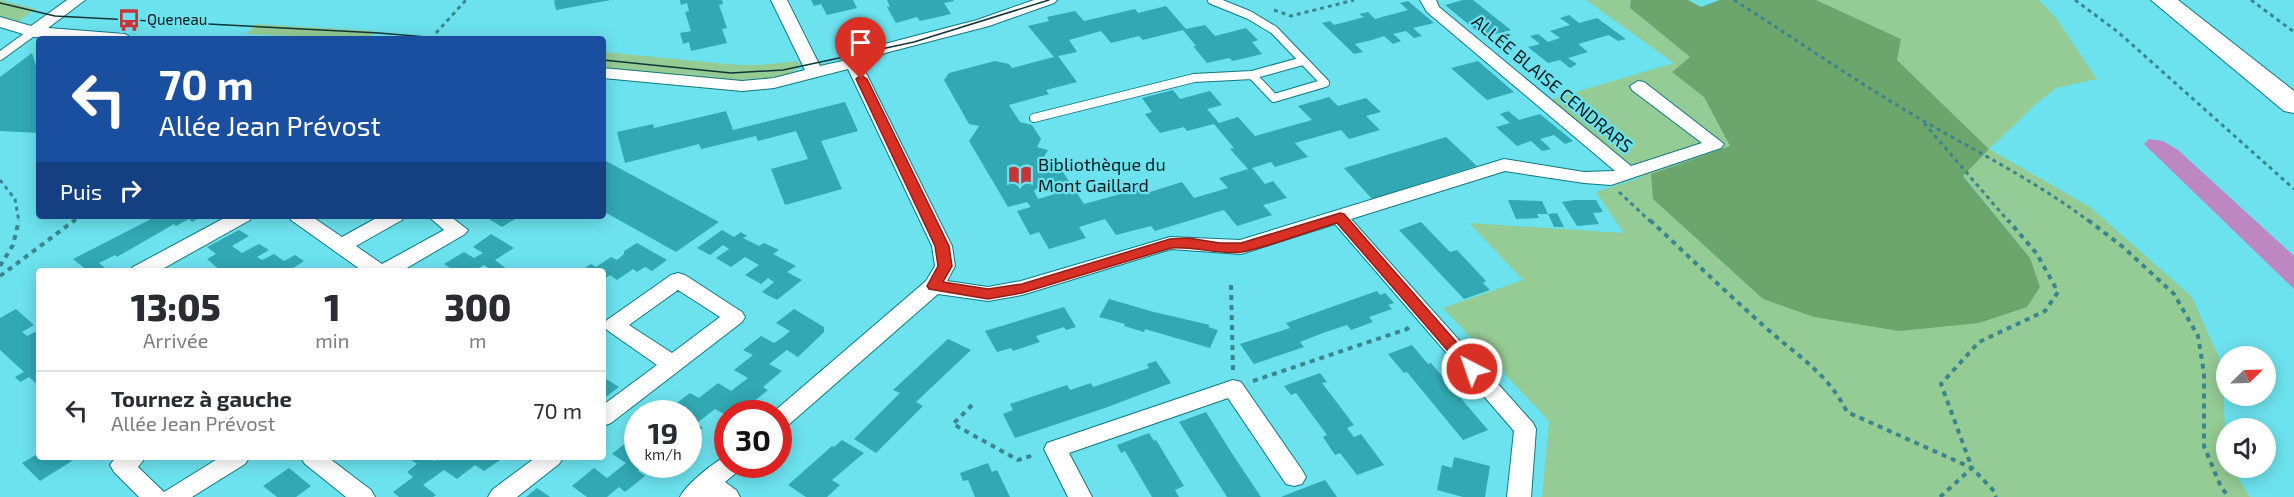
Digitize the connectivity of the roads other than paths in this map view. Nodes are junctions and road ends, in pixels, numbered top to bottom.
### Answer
1 (77, 0) edge
2 (779, 0) edge
3 (1049, 0) edge
4 (1212, 0) edge
5 (1428, 0) edge
6 (2163, 0) edge
7 (2187, 0) edge
8 (0, 22) edge
9 (33, 32) junction
10 (86, 36) edge
11 (0, 56) edge
12 (1303, 61) junction
13 (853, 63) junction
14 (606, 73) edge
15 (814, 73) junction
16 (1252, 75) junction
17 (2294, 84) edge
18 (1638, 86) dead end
19 (2294, 105) edge
20 (1034, 118) dead end
21 (1620, 176) junction
22 (1340, 218) junction
23 (238, 219) edge
24 (303, 219) edge
25 (390, 219) edge
26 (442, 219) edge
27 (343, 245) junction
28 (153, 268) edge
29 (374, 268) edge
30 (391, 268) edge
31 (934, 286) junction
32 (672, 364) junction
33 (792, 410) edge
34 (606, 415) edge
35 (131, 460) edge
36 (234, 460) edge
37 (317, 460) edge
38 (548, 460) edge
39 (1294, 477) dead end
40 (714, 478) edge
41 (700, 490) edge
42 (154, 497) edge
43 (173, 497) edge
44 (363, 497) edge
45 (500, 497) edge
46 (728, 497) edge
47 (1080, 497) edge
48 (1519, 497) edge

1 - 9 street
2 - 15 street
3 - 13 street
4 - 12 lane
5 - 21 street, ALLÉE BLAISE CENDRARS
6 - 19 highway
7 - 17 highway
8 - 9 street
9 - 10 street
9 - 11 lane
12 - 16 lane
12 - 16 lane
13 - 15 street
13 - 31 street
14 - 15 street
16 - 20 lane
18 - 21 street
21 - 22 street
22 - 31 street
22 - 48 street
23 - 28 street
24 - 27 street
25 - 27 street
26 - 30 street
27 - 29 street
31 - 33 street
32 - 32 street
32 - 34 street
35 - 42 street
36 - 43 street
37 - 44 street
38 - 45 street
39 - 47 street
40 - 41 street
41 - 46 street

